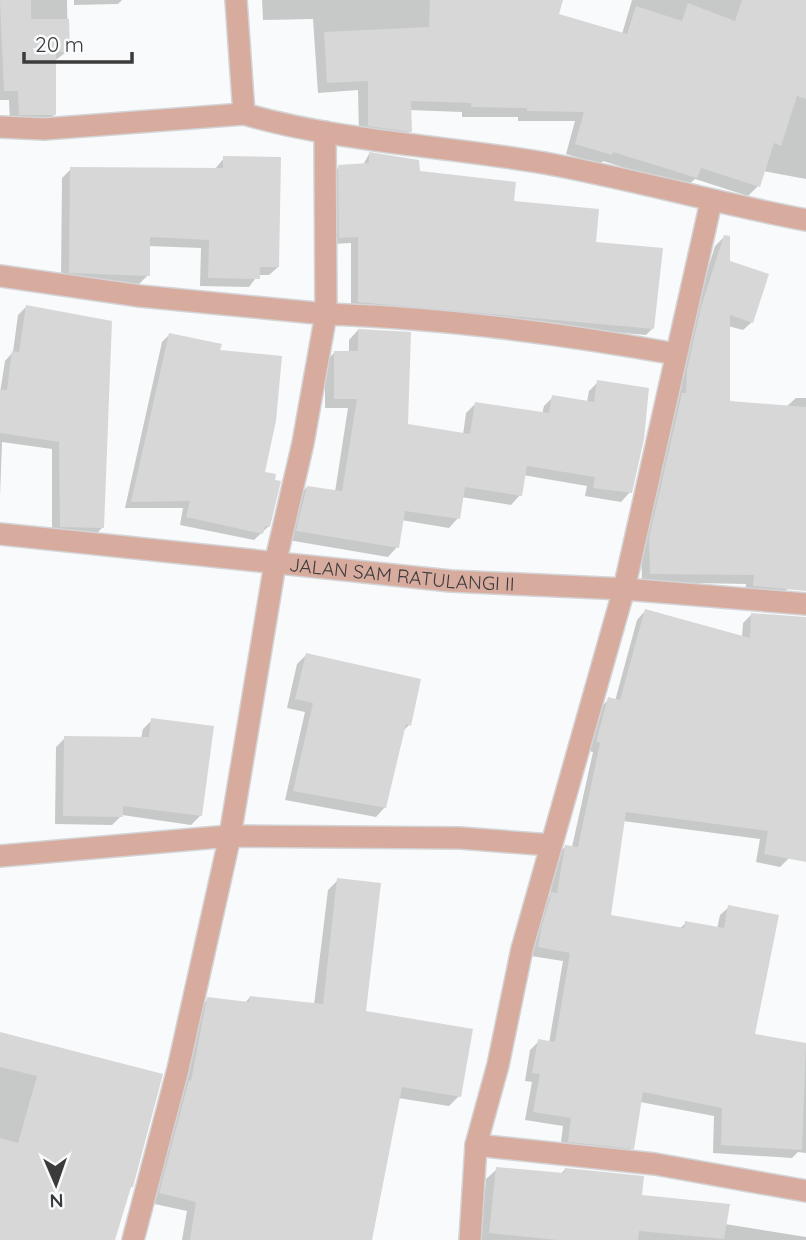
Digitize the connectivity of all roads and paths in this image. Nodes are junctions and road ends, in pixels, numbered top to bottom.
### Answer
1 (236, 0) edge
2 (244, 114) junction
3 (0, 127) edge
4 (326, 132) junction
5 (711, 202) junction
6 (806, 220) edge
7 (0, 276) edge
8 (326, 314) junction
9 (676, 354) junction
10 (0, 534) edge
11 (275, 564) junction
12 (624, 589) junction
13 (806, 604) edge
14 (230, 836) junction
15 (551, 845) junction
16 (0, 856) edge
17 (476, 1145) junction
18 (806, 1191) edge
19 (133, 1240) edge
20 (470, 1240) edge

1 - 2 street
2 - 3 street
2 - 4 street
4 - 5 street
4 - 8 street
5 - 6 street
5 - 9 street
7 - 8 street
8 - 9 street
8 - 11 street
9 - 12 street
10 - 11 street, JALAN SAM RATULANGI II
11 - 12 street, JALAN SAM RATULANGI II
11 - 14 street
12 - 13 street, JALAN SAM RATULANGI II
12 - 15 street
14 - 15 street
14 - 16 street
14 - 19 street
15 - 17 street
17 - 18 street
17 - 20 street

